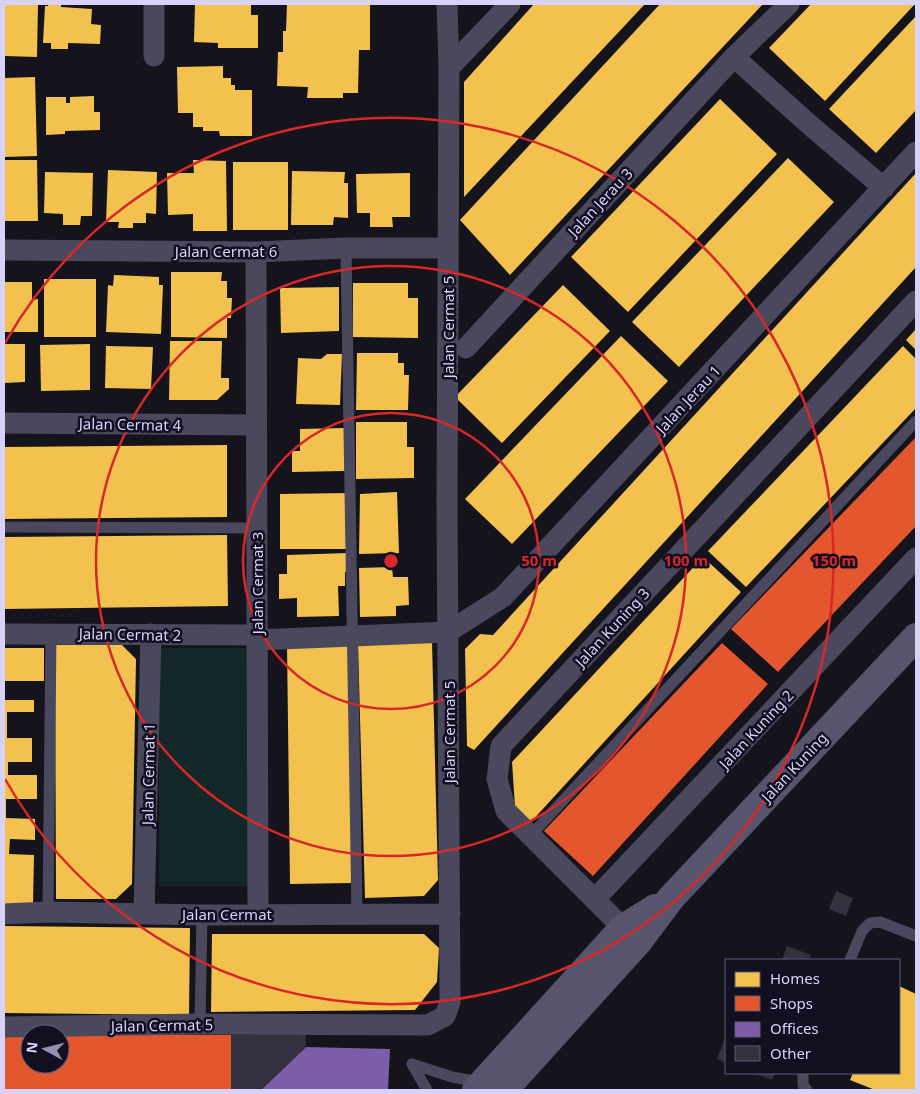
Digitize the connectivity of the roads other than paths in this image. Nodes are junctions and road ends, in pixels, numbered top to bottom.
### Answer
1 (154, 4) edge
2 (447, 4) edge
3 (510, 4) edge
4 (789, 4) edge
5 (154, 56) dead end
6 (734, 57) junction
7 (449, 68) junction
8 (916, 152) edge
9 (884, 188) junction
10 (346, 248) junction
11 (448, 248) junction
12 (4, 250) edge
13 (256, 252) junction
14 (916, 301) edge
15 (466, 348) dead end
16 (916, 421) edge
17 (4, 423) edge
18 (256, 425) junction
19 (4, 526) edge
20 (256, 528) junction
21 (916, 558) edge
22 (448, 632) junction
23 (51, 633) junction
24 (4, 634) edge
25 (151, 634) junction
26 (354, 636) junction
27 (916, 636) edge
28 (257, 638) junction
29 (530, 835) junction
30 (595, 900) junction
31 (48, 912) junction
32 (144, 913) junction
33 (4, 914) edge
34 (258, 914) junction
35 (450, 914) junction
36 (202, 915) junction
37 (357, 915) junction
38 (631, 935) junction
39 (916, 936) edge
40 (850, 959) edge
41 (200, 1024) junction
42 (4, 1027) edge
43 (804, 1074) edge
44 (488, 1088) edge
45 (427, 1090) edge
46 (807, 1090) edge

1 - 5 street
2 - 7 street, Jalan Cermat 5
3 - 7 street
4 - 6 street, Jalan Jerau 3
6 - 9 street
6 - 15 street, Jalan Jerau 3
7 - 11 street, Jalan Cermat 5
8 - 9 street, Jalan Jerau 1
9 - 22 street, Jalan Jerau 1
10 - 11 street, Jalan Cermat 6
10 - 13 street, Jalan Cermat 6
10 - 26 lane
11 - 22 street, Jalan Cermat 5
12 - 13 street, Jalan Cermat 6
13 - 18 street, Jalan Cermat 3
14 - 29 street, Jalan Kuning 3
16 - 29 lane
17 - 18 street, Jalan Cermat 4
18 - 20 street, Jalan Cermat 3
19 - 20 lane
20 - 28 street, Jalan Cermat 3
21 - 30 street, Jalan Kuning 2
22 - 26 street, Jalan Cermat 2
22 - 35 street, Jalan Cermat 5
23 - 24 street, Jalan Cermat 2
23 - 25 street, Jalan Cermat 2
23 - 31 lane
25 - 28 street, Jalan Cermat 2
25 - 32 street, Jalan Cermat 1
26 - 28 street, Jalan Cermat 2
26 - 37 lane
27 - 38 street, Jalan Kuning
28 - 34 street, Jalan Cermat 3
29 - 30 street, Jalan Kuning 3
30 - 38 street, Jalan Kuning 3
31 - 32 street, Jalan Cermat
31 - 33 street, Jalan Cermat
32 - 36 street, Jalan Cermat
34 - 36 street, Jalan Cermat
34 - 37 street, Jalan Cermat
35 - 37 street, Jalan Cermat
35 - 41 street, Jalan Cermat 5
36 - 41 lane
38 - 44 street, Jalan Kuning
39 - 40 lane
41 - 42 street, Jalan Cermat 5
43 - 46 lane
44 - 45 lane

